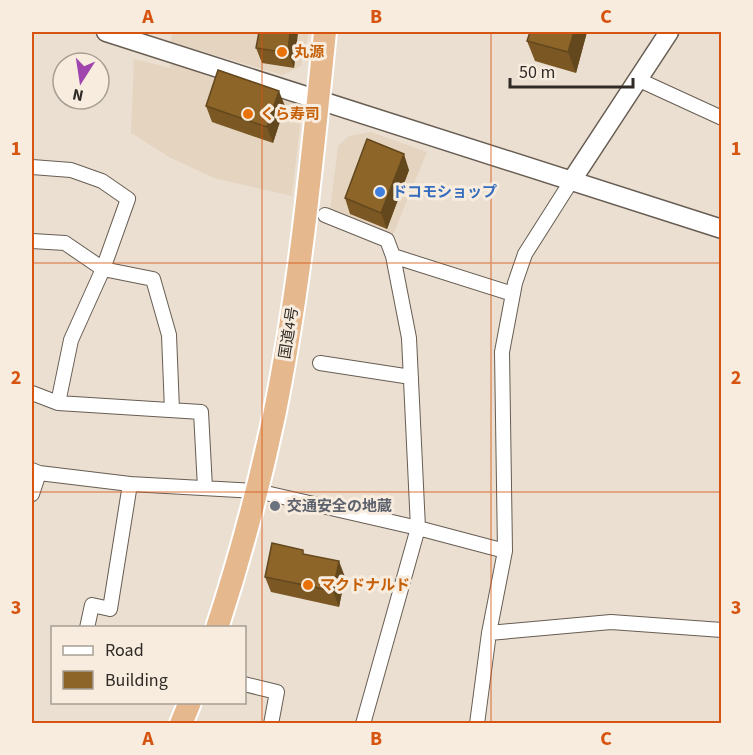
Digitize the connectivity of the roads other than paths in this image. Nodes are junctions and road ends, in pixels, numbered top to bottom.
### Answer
1 (106, 32) edge
2 (325, 32) edge
3 (669, 32) edge
4 (637, 79) junction
5 (318, 99) junction
6 (722, 118) edge
7 (32, 167) edge
8 (572, 180) junction
9 (325, 215) dead end
10 (722, 229) edge
11 (32, 241) edge
12 (393, 256) junction
13 (103, 268) junction
14 (513, 294) junction
15 (320, 363) dead end
16 (411, 377) junction
17 (32, 393) edge
18 (58, 403) junction
19 (172, 410) junction
20 (35, 471) edge
21 (130, 484) junction
22 (206, 488) junction
23 (257, 491) junction
24 (32, 494) edge
25 (418, 528) junction
26 (505, 551) junction
27 (87, 626) edge
28 (217, 626) edge
29 (722, 630) edge
30 (489, 633) junction
31 (246, 684) edge
32 (189, 704) edge
33 (182, 723) edge
34 (272, 723) edge
35 (363, 723) edge
36 (477, 723) edge

1 - 5 street
2 - 5 highway, 国道4号
3 - 4 street
4 - 6 street
4 - 8 street
5 - 8 street
5 - 23 highway, 国道4号
7 - 13 street
8 - 10 street
8 - 14 street
9 - 12 street
11 - 13 street
12 - 14 street
12 - 16 street
13 - 18 street
13 - 19 street
14 - 26 street
15 - 16 street
16 - 25 street
17 - 18 street
18 - 19 street
19 - 22 street
20 - 21 street
20 - 24 street
21 - 22 street
21 - 27 street
22 - 23 street
23 - 25 street
23 - 28 highway, 国道4号
25 - 26 street
25 - 35 street
26 - 30 street
29 - 30 street
30 - 36 street
31 - 34 street
32 - 33 highway

